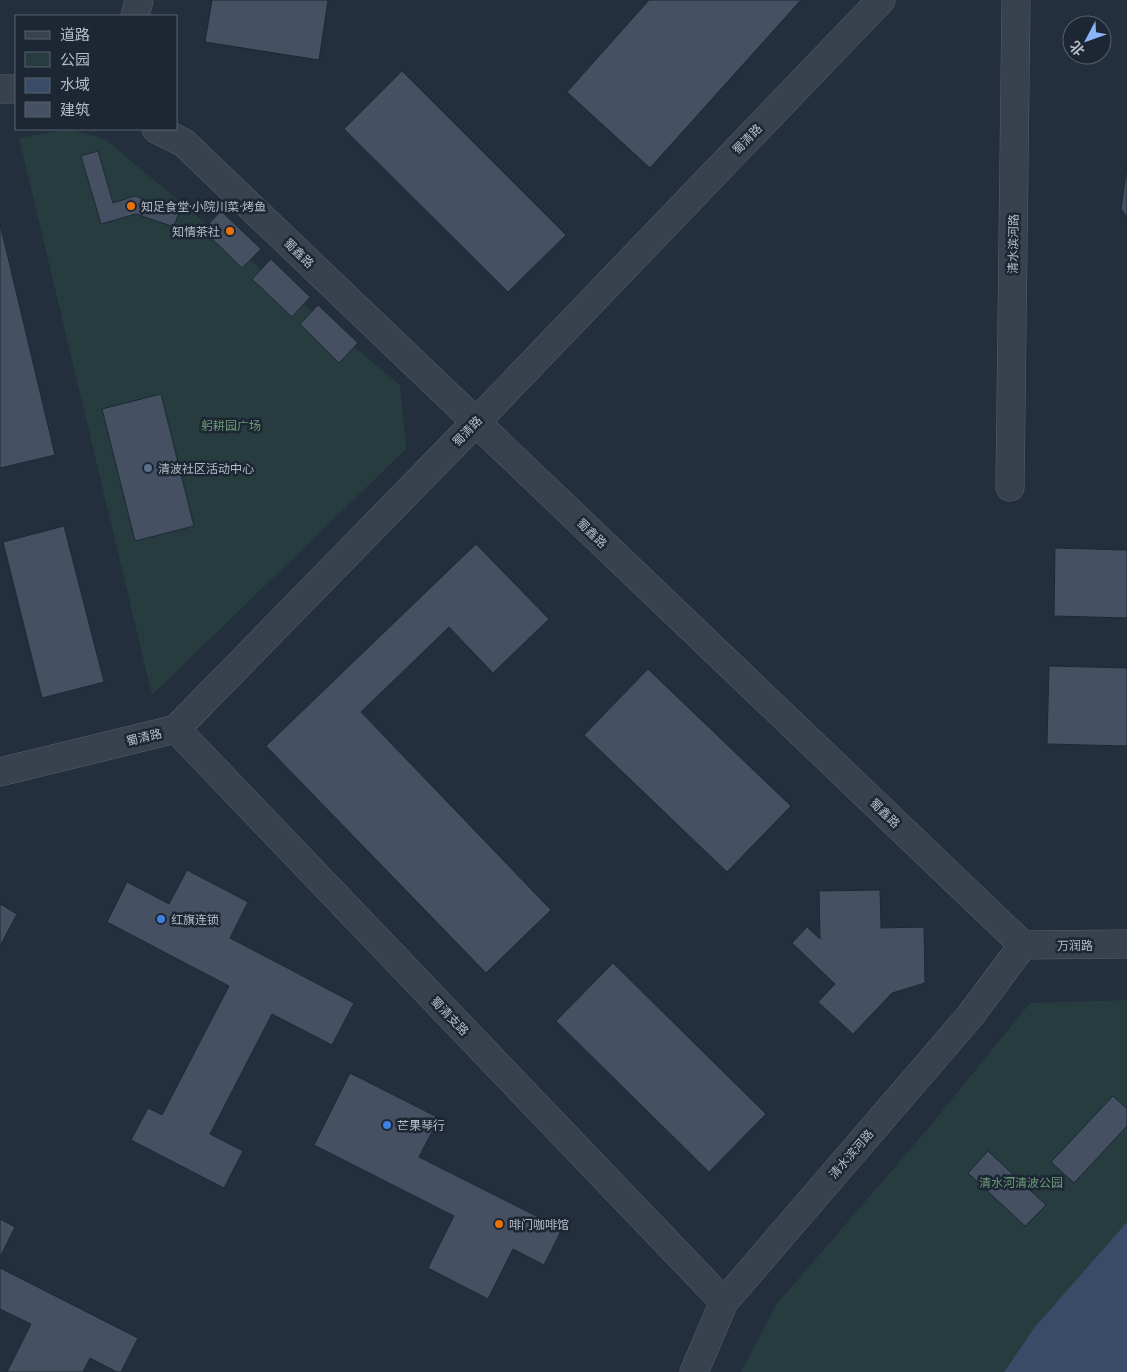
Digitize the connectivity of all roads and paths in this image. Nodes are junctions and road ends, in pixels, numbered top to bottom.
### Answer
1 (139, 0) edge
2 (881, 0) edge
3 (1016, 0) edge
4 (135, 15) edge
5 (0, 89) edge
6 (15, 89) edge
7 (158, 130) edge
8 (476, 422) junction
9 (1010, 488) dead end
10 (176, 729) junction
11 (0, 772) edge
12 (1127, 944) edge
13 (1023, 945) junction
14 (724, 1302) junction
15 (694, 1372) edge

1 - 4 street
2 - 8 street, 蜀清路
3 - 9 street, 清水滨河路
5 - 6 street
7 - 8 street, 蜀鑫路
8 - 10 street, 蜀清路
8 - 13 street, 蜀鑫路
10 - 11 street, 蜀清路
10 - 14 street, 蜀清支路
12 - 13 street, 万润路
13 - 14 street, 清水滨河路
14 - 15 street, 清水滨河路

